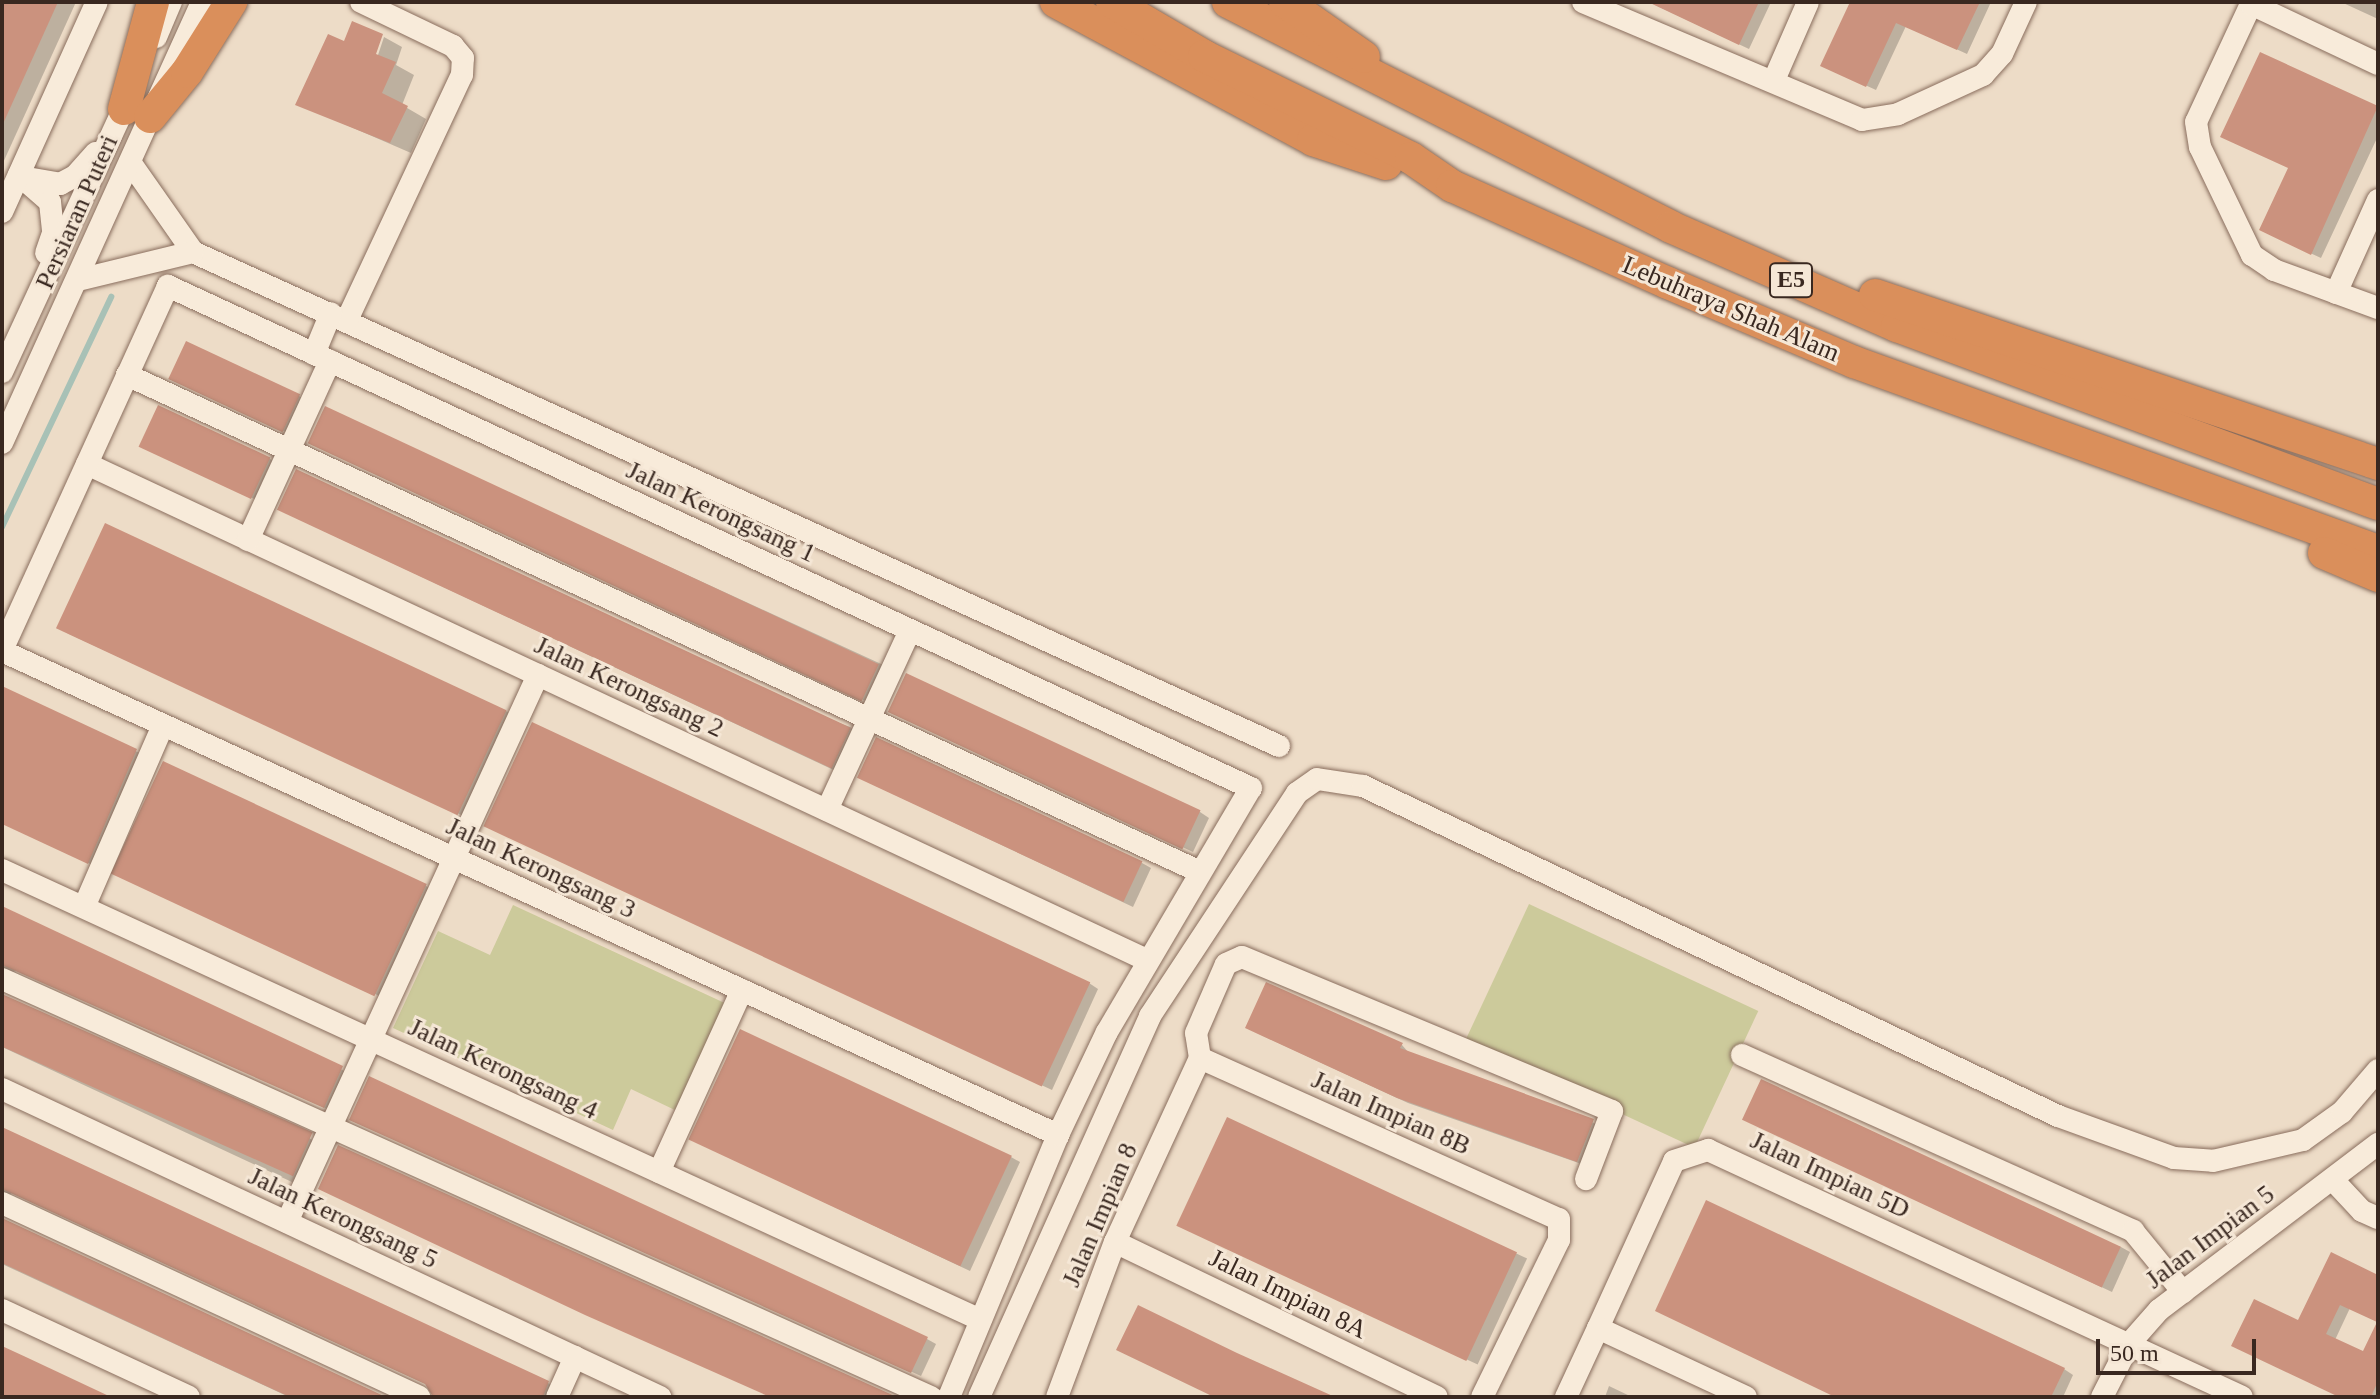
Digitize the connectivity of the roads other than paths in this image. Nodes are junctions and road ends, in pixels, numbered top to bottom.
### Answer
1 (97, 2) edge
2 (153, 2) edge
3 (171, 2) edge
4 (202, 2) edge
5 (231, 2) edge
6 (361, 2) edge
7 (1056, 2) edge
8 (1112, 2) edge
9 (1228, 2) edge
10 (1285, 2) edge
11 (1583, 2) edge
12 (1808, 2) edge
13 (2026, 2) edge
14 (2252, 3) edge
15 (2378, 64) edge
16 (1774, 80) junction
17 (1432, 109) junction
18 (128, 121) junction
19 (130, 162) junction
20 (19, 175) junction
21 (1452, 186) junction
22 (2378, 200) edge
23 (2, 212) edge
24 (1671, 227) junction
25 (193, 252) junction
26 (78, 280) junction
27 (2336, 293) junction
28 (2378, 308) edge
29 (339, 317) junction
30 (322, 357) junction
31 (5, 366) edge
32 (127, 375) junction
33 (2060, 440) junction
34 (2, 443) edge
35 (290, 449) junction
36 (87, 464) junction
37 (2378, 464) edge
38 (2378, 504) edge
39 (248, 540) junction
40 (2378, 551) edge
41 (2378, 576) edge
42 (910, 630) junction
43 (2, 651) edge
44 (538, 675) junction
45 (869, 719) junction
46 (163, 725) junction
47 (1279, 746) dead end
48 (827, 810) junction
49 (454, 858) junction
50 (2, 870) edge
51 (1200, 872) junction
52 (84, 907) junction
53 (1147, 960) junction
54 (2, 979) edge
55 (742, 990) junction
56 (371, 1039) junction
57 (1742, 1055) dead end
58 (1200, 1058) junction
59 (2378, 1070) edge
60 (2, 1089) edge
61 (331, 1127) junction
62 (1058, 1135) junction
63 (2378, 1144) edge
64 (659, 1172) junction
65 (1586, 1179) dead end
66 (2333, 1180) junction
67 (2, 1203) edge
68 (2378, 1218) edge
69 (287, 1222) junction
70 (1115, 1242) junction
71 (2183, 1292) junction
72 (2, 1310) edge
73 (981, 1320) junction
74 (1598, 1328) junction
75 (2129, 1344) junction
76 (575, 1357) junction
77 (189, 1397) edge
78 (419, 1397) edge
79 (557, 1397) edge
80 (660, 1397) edge
81 (931, 1397) edge
82 (949, 1397) edge
83 (979, 1397) edge
84 (1058, 1397) edge
85 (1437, 1397) edge
86 (1482, 1397) edge
87 (1566, 1397) edge
88 (1746, 1397) edge
89 (2102, 1397) edge
90 (2242, 1397) edge

1 - 20 street
2 - 18 highway
3 - 18 street, Persiaran Puteri
4 - 18 street, Persiaran Puteri
5 - 18 highway
6 - 29 street
7 - 21 highway
8 - 21 highway, Lebuhraya Shah Alam / E5
9 - 17 highway, Lebuhraya Shah Alam / E5
10 - 17 highway
11 - 16 street
12 - 16 street
13 - 16 street
14 - 15 street
14 - 27 street
17 - 24 highway, Lebuhraya Shah Alam / E5
18 - 19 street, Persiaran Puteri
18 - 20 street
18 - 31 street, Persiaran Puteri
19 - 25 street
19 - 26 street, Persiaran Puteri
20 - 23 street
20 - 31 street
21 - 33 highway, Lebuhraya Shah Alam / E5
22 - 27 street
24 - 37 highway
24 - 38 highway, Lebuhraya Shah Alam / E5
25 - 26 street
25 - 29 street
26 - 34 street, Persiaran Puteri
27 - 28 street
29 - 30 street
29 - 47 street
30 - 32 street, Jalan Kerongsang 1
30 - 35 street
30 - 42 street, Jalan Kerongsang 1
32 - 35 street
32 - 36 street
33 - 40 highway, Lebuhraya Shah Alam / E5
33 - 41 highway
35 - 39 street
35 - 45 street
36 - 39 street, Jalan Kerongsang 2
36 - 43 street
39 - 44 street, Jalan Kerongsang 2
42 - 45 street
42 - 51 street, Jalan Kerongsang 1
43 - 46 street, Jalan Kerongsang 3
44 - 48 street, Jalan Kerongsang 2
44 - 49 street
45 - 48 street
45 - 51 street
46 - 49 street, Jalan Kerongsang 3
46 - 52 street
48 - 53 street, Jalan Kerongsang 2
49 - 55 street, Jalan Kerongsang 3
49 - 56 street
50 - 52 street, Jalan Kerongsang 4
51 - 53 street
52 - 56 street, Jalan Kerongsang 4
53 - 62 street
54 - 61 street
55 - 62 street, Jalan Kerongsang 3
55 - 64 street
56 - 61 street
56 - 64 street, Jalan Kerongsang 4
57 - 71 street
58 - 65 street
58 - 70 street, Jalan Impian 8
58 - 86 street, Jalan Impian 8B
59 - 83 street
60 - 69 street, Jalan Kerongsang 5
61 - 69 street
61 - 81 street
62 - 73 street
63 - 66 street, Jalan Impian 5
64 - 73 street, Jalan Kerongsang 4
66 - 68 street
66 - 71 street, Jalan Impian 5
67 - 78 street
69 - 76 street, Jalan Kerongsang 5
70 - 84 street, Jalan Impian 8
70 - 85 street, Jalan Impian 8A
71 - 75 street, Jalan Impian 5
72 - 77 street
73 - 82 street
74 - 75 street, Jalan Impian 5D
74 - 87 street, Jalan Impian 5D
74 - 88 street
75 - 89 street, Jalan Impian 5
75 - 90 street, Jalan Impian 5D
76 - 79 street
76 - 80 street, Jalan Kerongsang 5

